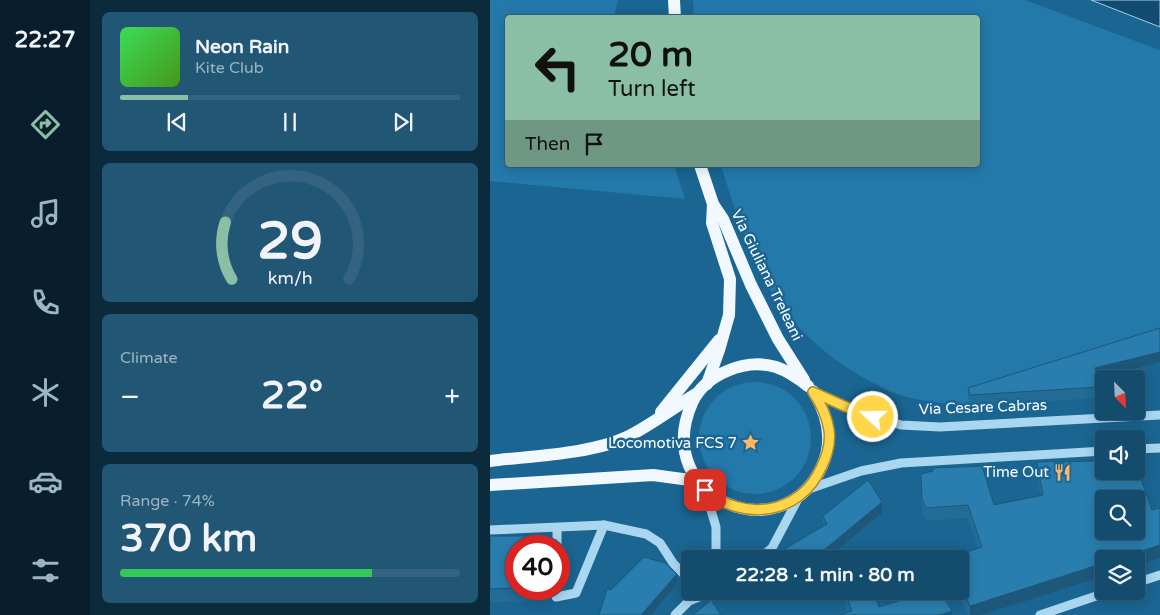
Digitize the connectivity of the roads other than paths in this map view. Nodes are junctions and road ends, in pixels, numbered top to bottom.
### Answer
1 (674, 0) edge
2 (675, 15) edge
3 (701, 167) edge
4 (713, 204) junction
5 (724, 334) junction
6 (702, 388) junction
7 (811, 389) junction
8 (1160, 414) edge
9 (654, 420) junction
10 (1160, 448) edge
11 (1145, 449) edge
12 (1095, 452) edge
13 (490, 461) edge
14 (490, 485) edge
15 (701, 486) junction
16 (803, 493) junction
17 (604, 526) junction
18 (557, 528) junction
19 (490, 530) edge
20 (557, 535) edge
21 (716, 550) edge
22 (770, 550) edge
23 (681, 571) edge
24 (1160, 575) edge
25 (1145, 580) edge
26 (570, 594) edge
27 (1095, 596) edge
28 (689, 601) edge
29 (676, 615) edge
30 (1040, 615) edge

1 - 2 main road
3 - 4 main road, Via Giuliana Treleani
4 - 5 main road, Via Giuliana Treleani
4 - 7 main road, Via Giuliana Treleani
5 - 6 main road, Via Giuliana Treleani
5 - 9 main road, Via Giuliana Treleani
6 - 7 main road
6 - 9 main road
6 - 15 main road
7 - 8 street, Via Cesare Cabras
7 - 16 main road
9 - 13 main road
10 - 11 street
12 - 16 street
14 - 15 main road
15 - 16 main road
15 - 21 street
16 - 22 street
17 - 18 street
17 - 23 street
17 - 26 street
18 - 19 street
18 - 20 street
24 - 25 street
27 - 30 street
28 - 29 street

